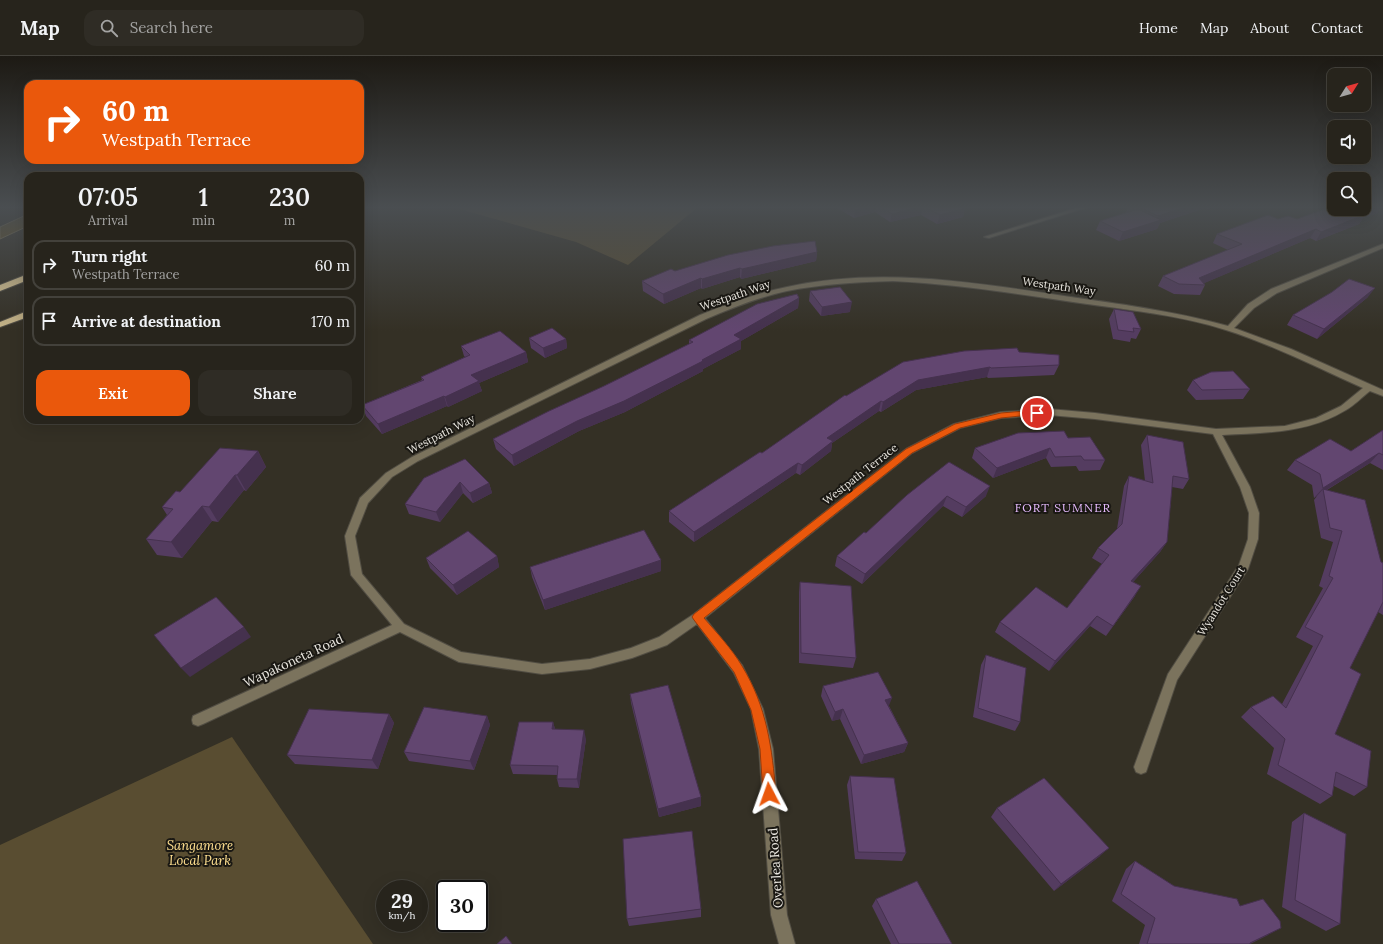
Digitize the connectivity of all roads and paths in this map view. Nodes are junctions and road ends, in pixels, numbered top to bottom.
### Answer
1 (1377, 248) edge
2 (24, 279) edge
3 (0, 288) edge
4 (24, 316) edge
5 (0, 325) edge
6 (1229, 329) junction
7 (1368, 387) junction
8 (1383, 392) edge
9 (1216, 432) junction
10 (698, 617) junction
11 (400, 627) junction
12 (198, 720) dead end
13 (1141, 767) dead end
14 (787, 944) edge

1 - 6 street
2 - 3 highway
4 - 5 main road
6 - 7 street, Westpath Way
6 - 11 street, Westpath Way
7 - 8 street, Westpath Way
7 - 9 street, Westpath Terrace
9 - 10 street, Westpath Terrace
9 - 13 street, Wyandot Court
10 - 11 street, Westpath Terrace
10 - 14 street, Overlea Road
11 - 12 street, Wapakoneta Road

